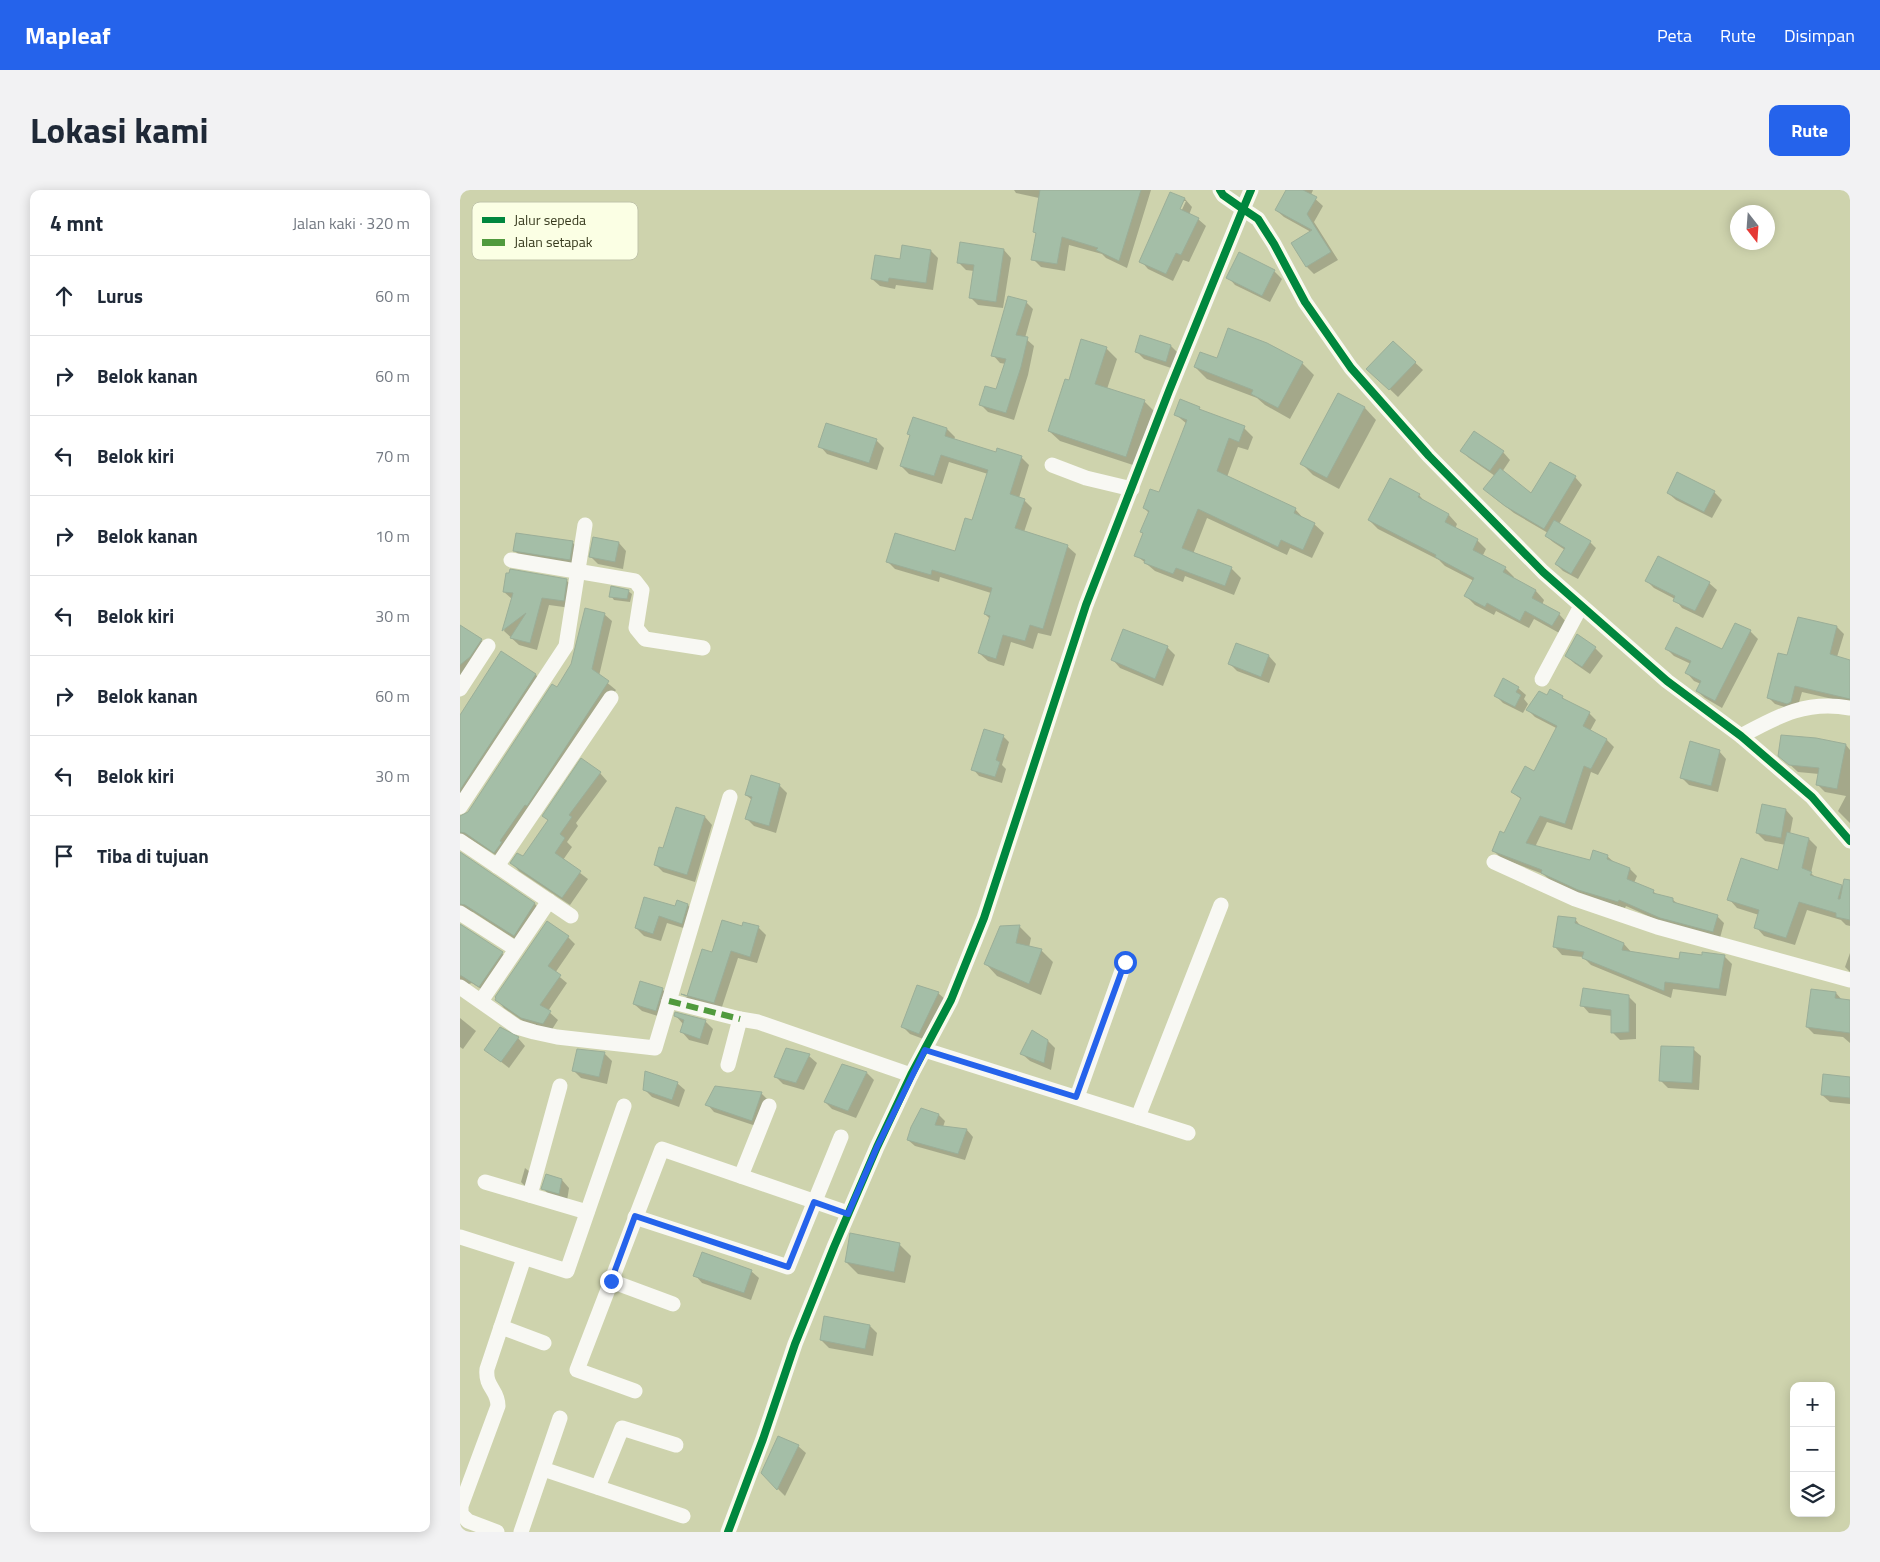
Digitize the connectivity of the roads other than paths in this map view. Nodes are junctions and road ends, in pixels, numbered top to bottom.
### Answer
1 (1220, 190) edge
2 (1251, 190) edge
3 (1243, 209) junction
4 (1052, 466) dead end
5 (1132, 489) junction
6 (585, 525) dead end
7 (511, 560) dead end
8 (578, 572) junction
9 (1581, 606) junction
10 (488, 646) dead end
11 (703, 648) dead end
12 (1542, 679) dead end
13 (460, 689) edge
14 (611, 698) dead end
15 (1850, 708) edge
16 (1741, 736) junction
17 (730, 797) dead end
18 (460, 807) edge
19 (460, 841) edge
20 (1850, 841) edge
21 (1494, 862) dead end
22 (497, 866) junction
23 (549, 901) junction
24 (1221, 905) dead end
25 (460, 913) edge
26 (571, 916) dead end
27 (516, 949) junction
28 (1125, 962) dead end
29 (1850, 980) edge
30 (460, 987) edge
31 (481, 1001) junction
32 (669, 1001) junction
33 (740, 1019) junction
34 (925, 1050) junction
35 (728, 1065) dead end
36 (911, 1075) junction
37 (560, 1086) dead end
38 (1076, 1097) junction
39 (624, 1106) dead end
40 (769, 1106) dead end
41 (1138, 1117) junction
42 (1188, 1132) dead end
43 (842, 1137) dead end
44 (741, 1176) junction
45 (485, 1182) dead end
46 (530, 1195) junction
47 (814, 1202) junction
48 (587, 1212) junction
49 (848, 1214) junction
50 (635, 1216) junction
51 (460, 1237) edge
52 (524, 1258) junction
53 (611, 1281) junction
54 (673, 1304) dead end
55 (501, 1327) junction
56 (544, 1343) dead end
57 (635, 1391) dead end
58 (560, 1418) dead end
59 (676, 1445) dead end
60 (543, 1469) junction
61 (598, 1487) junction
62 (683, 1516) dead end
63 (466, 1527) edge
64 (497, 1532) edge
65 (521, 1532) edge
66 (728, 1532) edge

1 - 3 street
2 - 3 street
3 - 5 street
3 - 9 street
4 - 5 street
5 - 34 street
6 - 8 street
7 - 8 street
8 - 11 street
8 - 18 street
9 - 12 street
9 - 16 street
10 - 13 street
14 - 22 street
15 - 16 street
16 - 20 street
17 - 32 street
19 - 22 street
21 - 29 street
22 - 23 street
23 - 26 street
23 - 27 street
24 - 41 street
25 - 27 street
27 - 31 street
28 - 38 street
30 - 31 street
31 - 32 street
32 - 33 street
33 - 35 street
33 - 36 street
34 - 36 street
34 - 38 street
36 - 49 street
37 - 46 street
38 - 41 street
39 - 48 street
40 - 44 street
41 - 42 street
43 - 47 street
44 - 47 street
44 - 50 street
45 - 46 street
46 - 48 street
47 - 49 street
47 - 50 street
48 - 52 street
49 - 66 street
50 - 53 street
51 - 52 street
52 - 55 street
53 - 54 street
53 - 57 street
55 - 56 street
55 - 63 street
58 - 60 street
59 - 61 street
60 - 61 street
60 - 65 street
61 - 62 street
63 - 64 street

